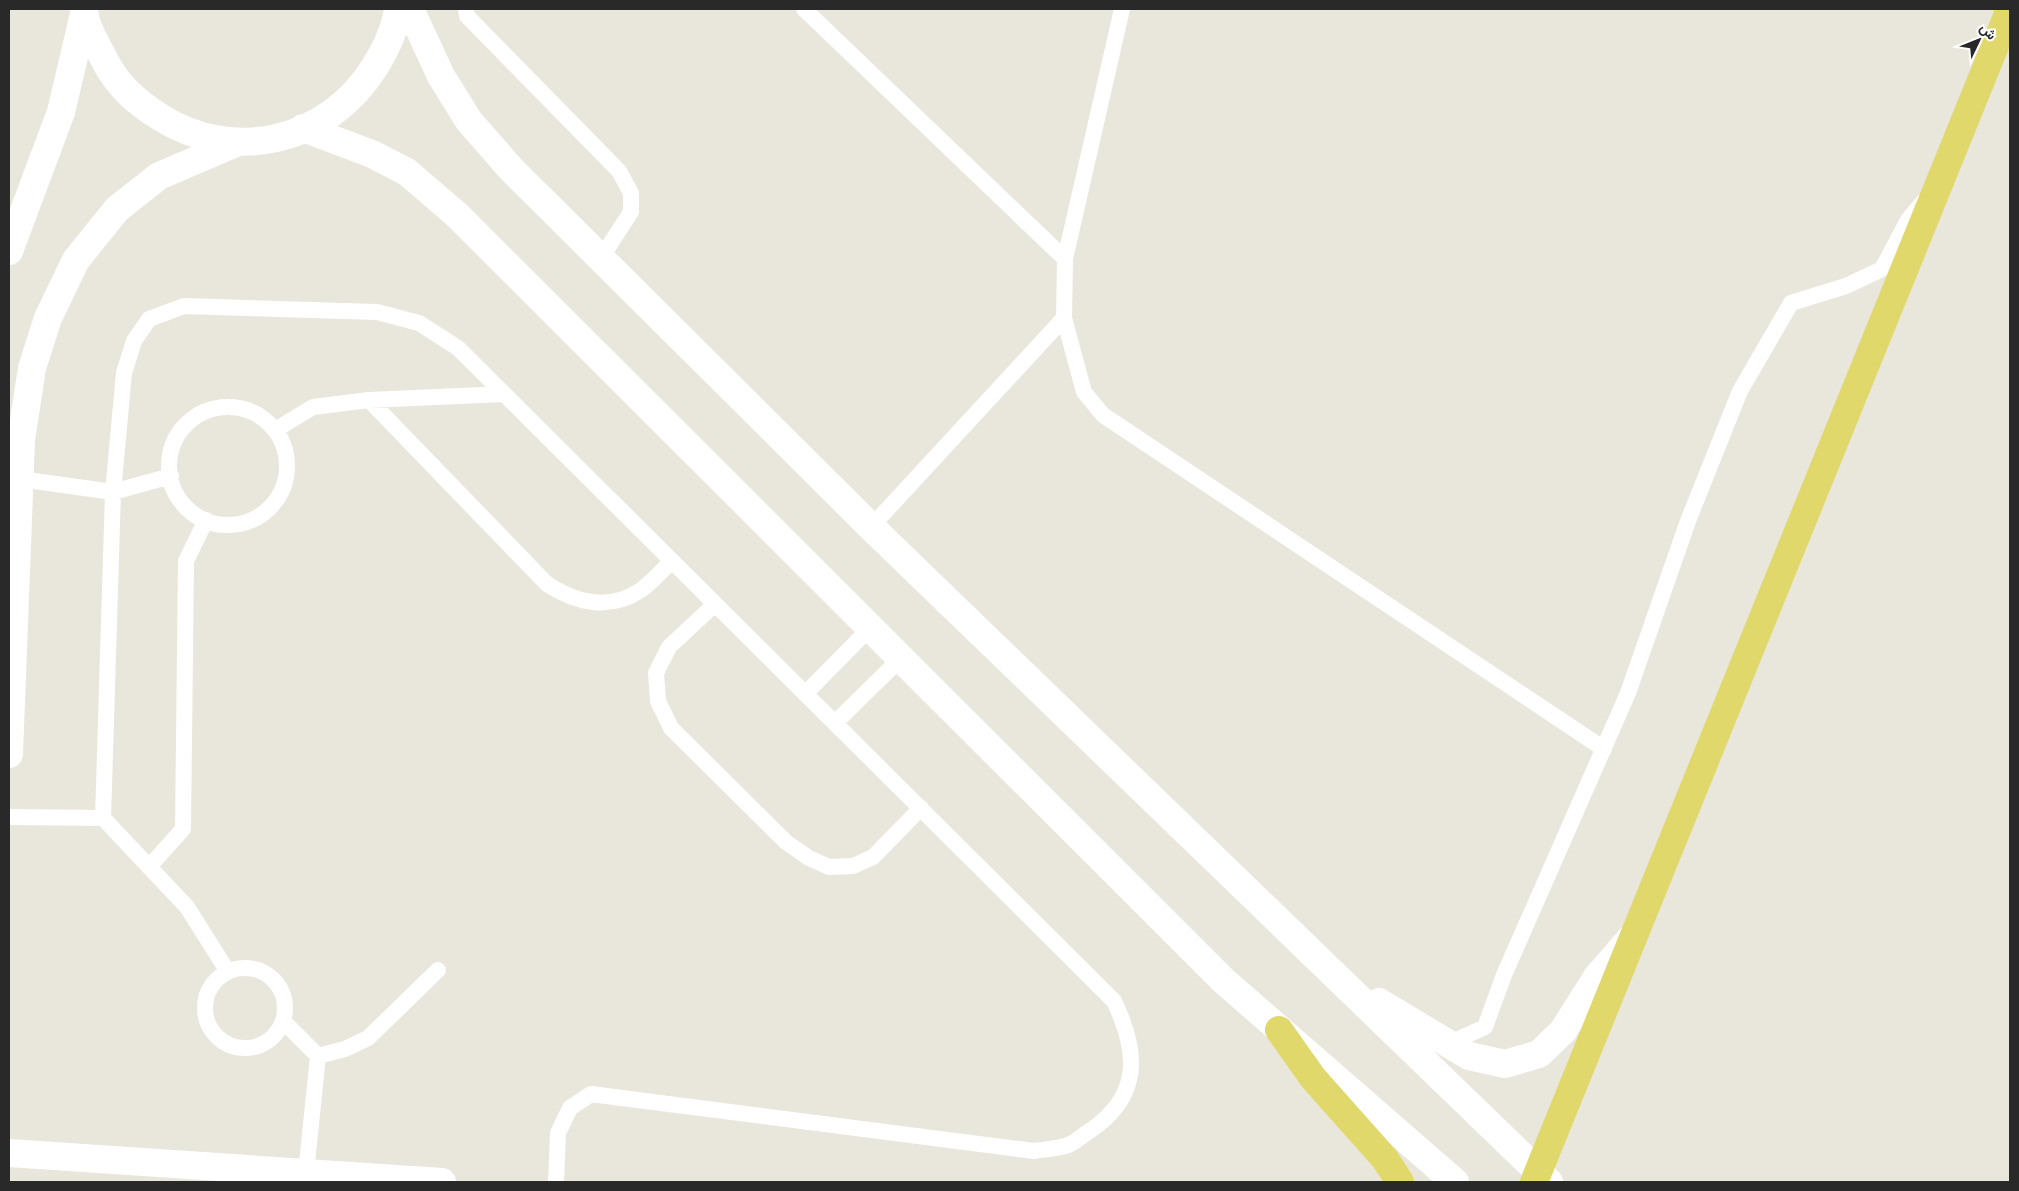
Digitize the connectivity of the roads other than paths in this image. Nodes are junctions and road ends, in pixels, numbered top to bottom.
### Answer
1 (398, 9) edge
2 (410, 9) edge
3 (466, 9) edge
4 (804, 9) edge
5 (1122, 9) edge
6 (2010, 9) edge
7 (84, 12) edge
8 (303, 128) junction
9 (236, 143) junction
10 (1942, 177) junction
11 (9, 251) edge
12 (601, 258) junction
13 (1065, 259) junction
14 (1064, 318) junction
15 (504, 394) junction
16 (369, 400) junction
17 (275, 430) junction
18 (170, 476) junction
19 (20, 479) junction
20 (113, 492) junction
21 (206, 520) junction
22 (871, 528) junction
23 (672, 560) junction
24 (715, 604) junction
25 (870, 628) junction
26 (901, 658) junction
27 (805, 694) junction
28 (835, 723) junction
29 (1604, 749) junction
30 (9, 754) edge
31 (921, 808) junction
32 (9, 817) edge
33 (103, 818) junction
34 (149, 867) junction
35 (1631, 938) junction
36 (438, 970) dead end
37 (228, 972) junction
38 (1333, 974) junction
39 (283, 1022) junction
40 (1279, 1030) junction
41 (1448, 1044) junction
42 (318, 1056) junction
43 (9, 1153) edge
44 (306, 1173) junction
45 (1540, 1178) edge
46 (442, 1182) edge
47 (556, 1182) edge
48 (1400, 1182) edge
49 (1455, 1182) edge

1 - 8 street
2 - 12 street
3 - 12 lane
4 - 13 lane
5 - 13 lane
6 - 10 main road
7 - 9 street
7 - 11 street
8 - 9 street
8 - 25 street
9 - 19 street
10 - 29 lane
10 - 35 main road
12 - 22 street
13 - 14 lane
14 - 22 lane
14 - 29 lane
15 - 16 lane
15 - 20 lane
15 - 23 lane
16 - 17 lane
16 - 23 lane
17 - 18 lane
17 - 21 lane
18 - 20 lane
18 - 21 lane
19 - 20 lane
19 - 30 street
20 - 33 lane
21 - 34 lane
22 - 38 street
23 - 24 lane
24 - 27 lane
24 - 31 lane
25 - 26 street
25 - 27 lane
26 - 28 lane
26 - 40 street
27 - 28 lane
28 - 31 lane
29 - 41 lane
31 - 47 lane
32 - 33 lane
33 - 34 lane
34 - 37 lane
35 - 41 street
35 - 45 main road
36 - 42 lane
37 - 39 lane
37 - 39 lane
38 - 41 street
38 - 45 street
39 - 42 lane
40 - 48 main road
40 - 49 street
42 - 44 lane
43 - 44 street
44 - 46 street

